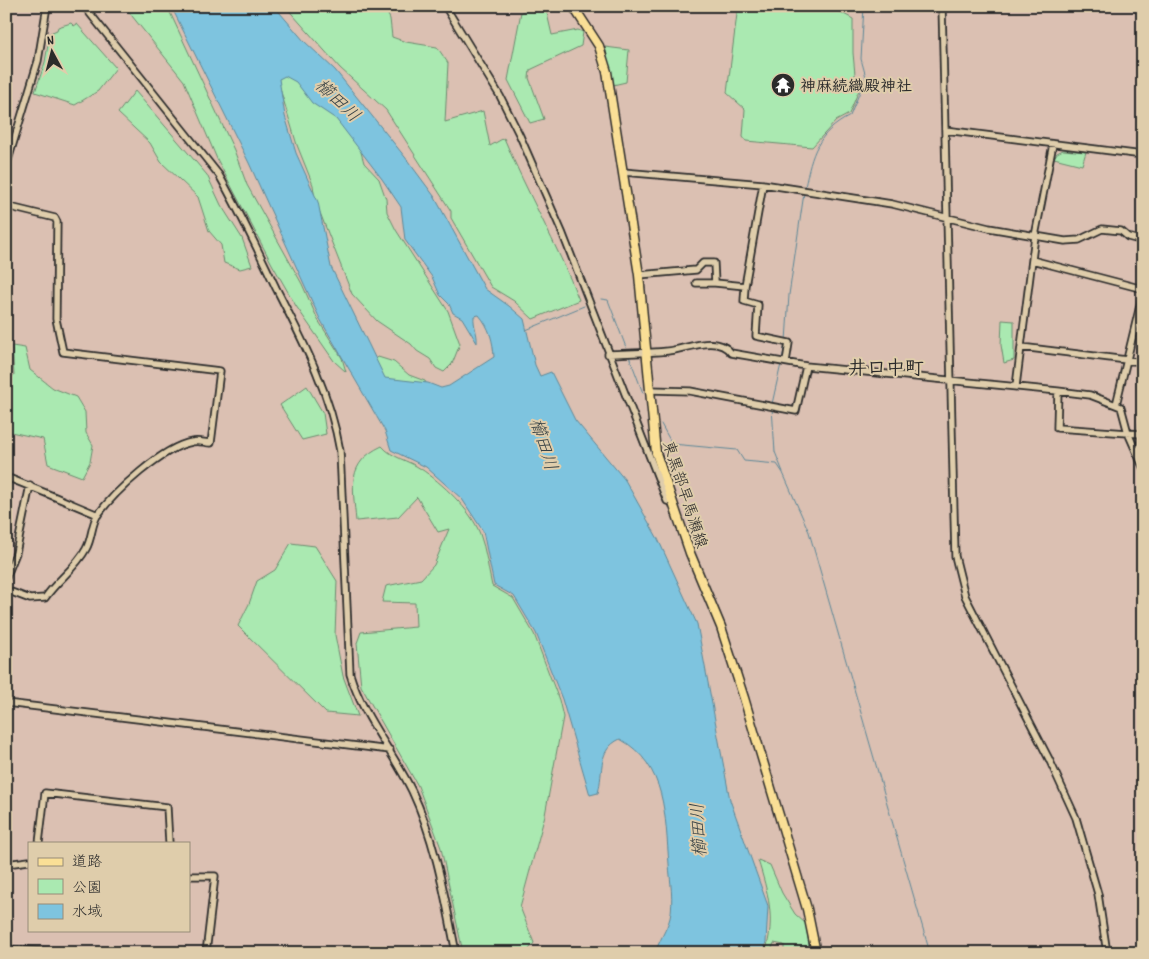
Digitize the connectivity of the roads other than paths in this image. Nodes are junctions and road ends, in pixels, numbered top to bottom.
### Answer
1 (47, 6) edge
2 (84, 6) edge
3 (445, 6) edge
4 (573, 6) edge
5 (942, 6) edge
6 (945, 130) junction
7 (1053, 144) junction
8 (1143, 155) edge
9 (6, 166) edge
10 (623, 172) junction
11 (763, 184) junction
12 (6, 206) edge
13 (947, 217) junction
14 (1035, 236) junction
15 (1143, 241) edge
16 (1032, 260) junction
17 (639, 275) junction
18 (696, 283) dead end
19 (715, 283) junction
20 (745, 286) junction
21 (1143, 289) edge
22 (1143, 293) edge
23 (1021, 347) junction
24 (643, 352) junction
25 (608, 354) junction
26 (1126, 360) junction
27 (783, 362) junction
28 (1143, 362) edge
29 (806, 366) junction
30 (950, 380) junction
31 (1016, 386) junction
32 (650, 390) junction
33 (1058, 391) junction
34 (1116, 405) junction
35 (1143, 424) edge
36 (1128, 433) junction
37 (1142, 434) edge
38 (1139, 456) junction
39 (1143, 467) edge
40 (6, 477) edge
41 (30, 485) junction
42 (672, 502) junction
43 (98, 515) junction
44 (6, 578) edge
45 (6, 590) edge
46 (6, 703) edge
47 (390, 750) junction
48 (39, 842) edge
49 (168, 842) edge
50 (28, 861) edge
51 (6, 864) edge
52 (190, 876) edge
53 (6, 949) edge
54 (39, 951) edge
55 (76, 953) edge
56 (206, 953) edge
57 (456, 953) edge
58 (816, 953) edge
59 (1107, 953) edge

1 - 9 street
2 - 47 street
3 - 25 street
4 - 10 main road, 東黒部早馬瀬線
5 - 6 street
6 - 7 street
6 - 13 street
7 - 8 street
7 - 14 street
10 - 11 street
10 - 17 main road, 東黒部早馬瀬線
11 - 13 street
11 - 20 street
12 - 43 street
13 - 14 street
13 - 30 street
14 - 15 street
14 - 16 street
16 - 21 street
16 - 23 street
17 - 19 street
17 - 24 main road, 東黒部早馬瀬線
18 - 19 street
19 - 20 street
20 - 27 street
22 - 26 street
23 - 26 street
23 - 31 street
24 - 25 street
24 - 27 street
24 - 32 main road, 東黒部早馬瀬線
25 - 42 street
26 - 28 street
26 - 34 street
27 - 29 street
29 - 30 street
29 - 32 street
30 - 31 street
30 - 59 street
31 - 33 street
32 - 42 main road, 東黒部早馬瀬線
33 - 34 street
33 - 36 street
34 - 36 street
35 - 37 street
36 - 37 street
36 - 38 street
37 - 38 street
38 - 39 street
40 - 41 street
41 - 43 street
41 - 44 street
42 - 58 main road, 東黒部早馬瀬線
43 - 45 street
46 - 47 street
47 - 57 street
48 - 49 street
50 - 51 street
52 - 56 street
53 - 54 street
54 - 55 street

